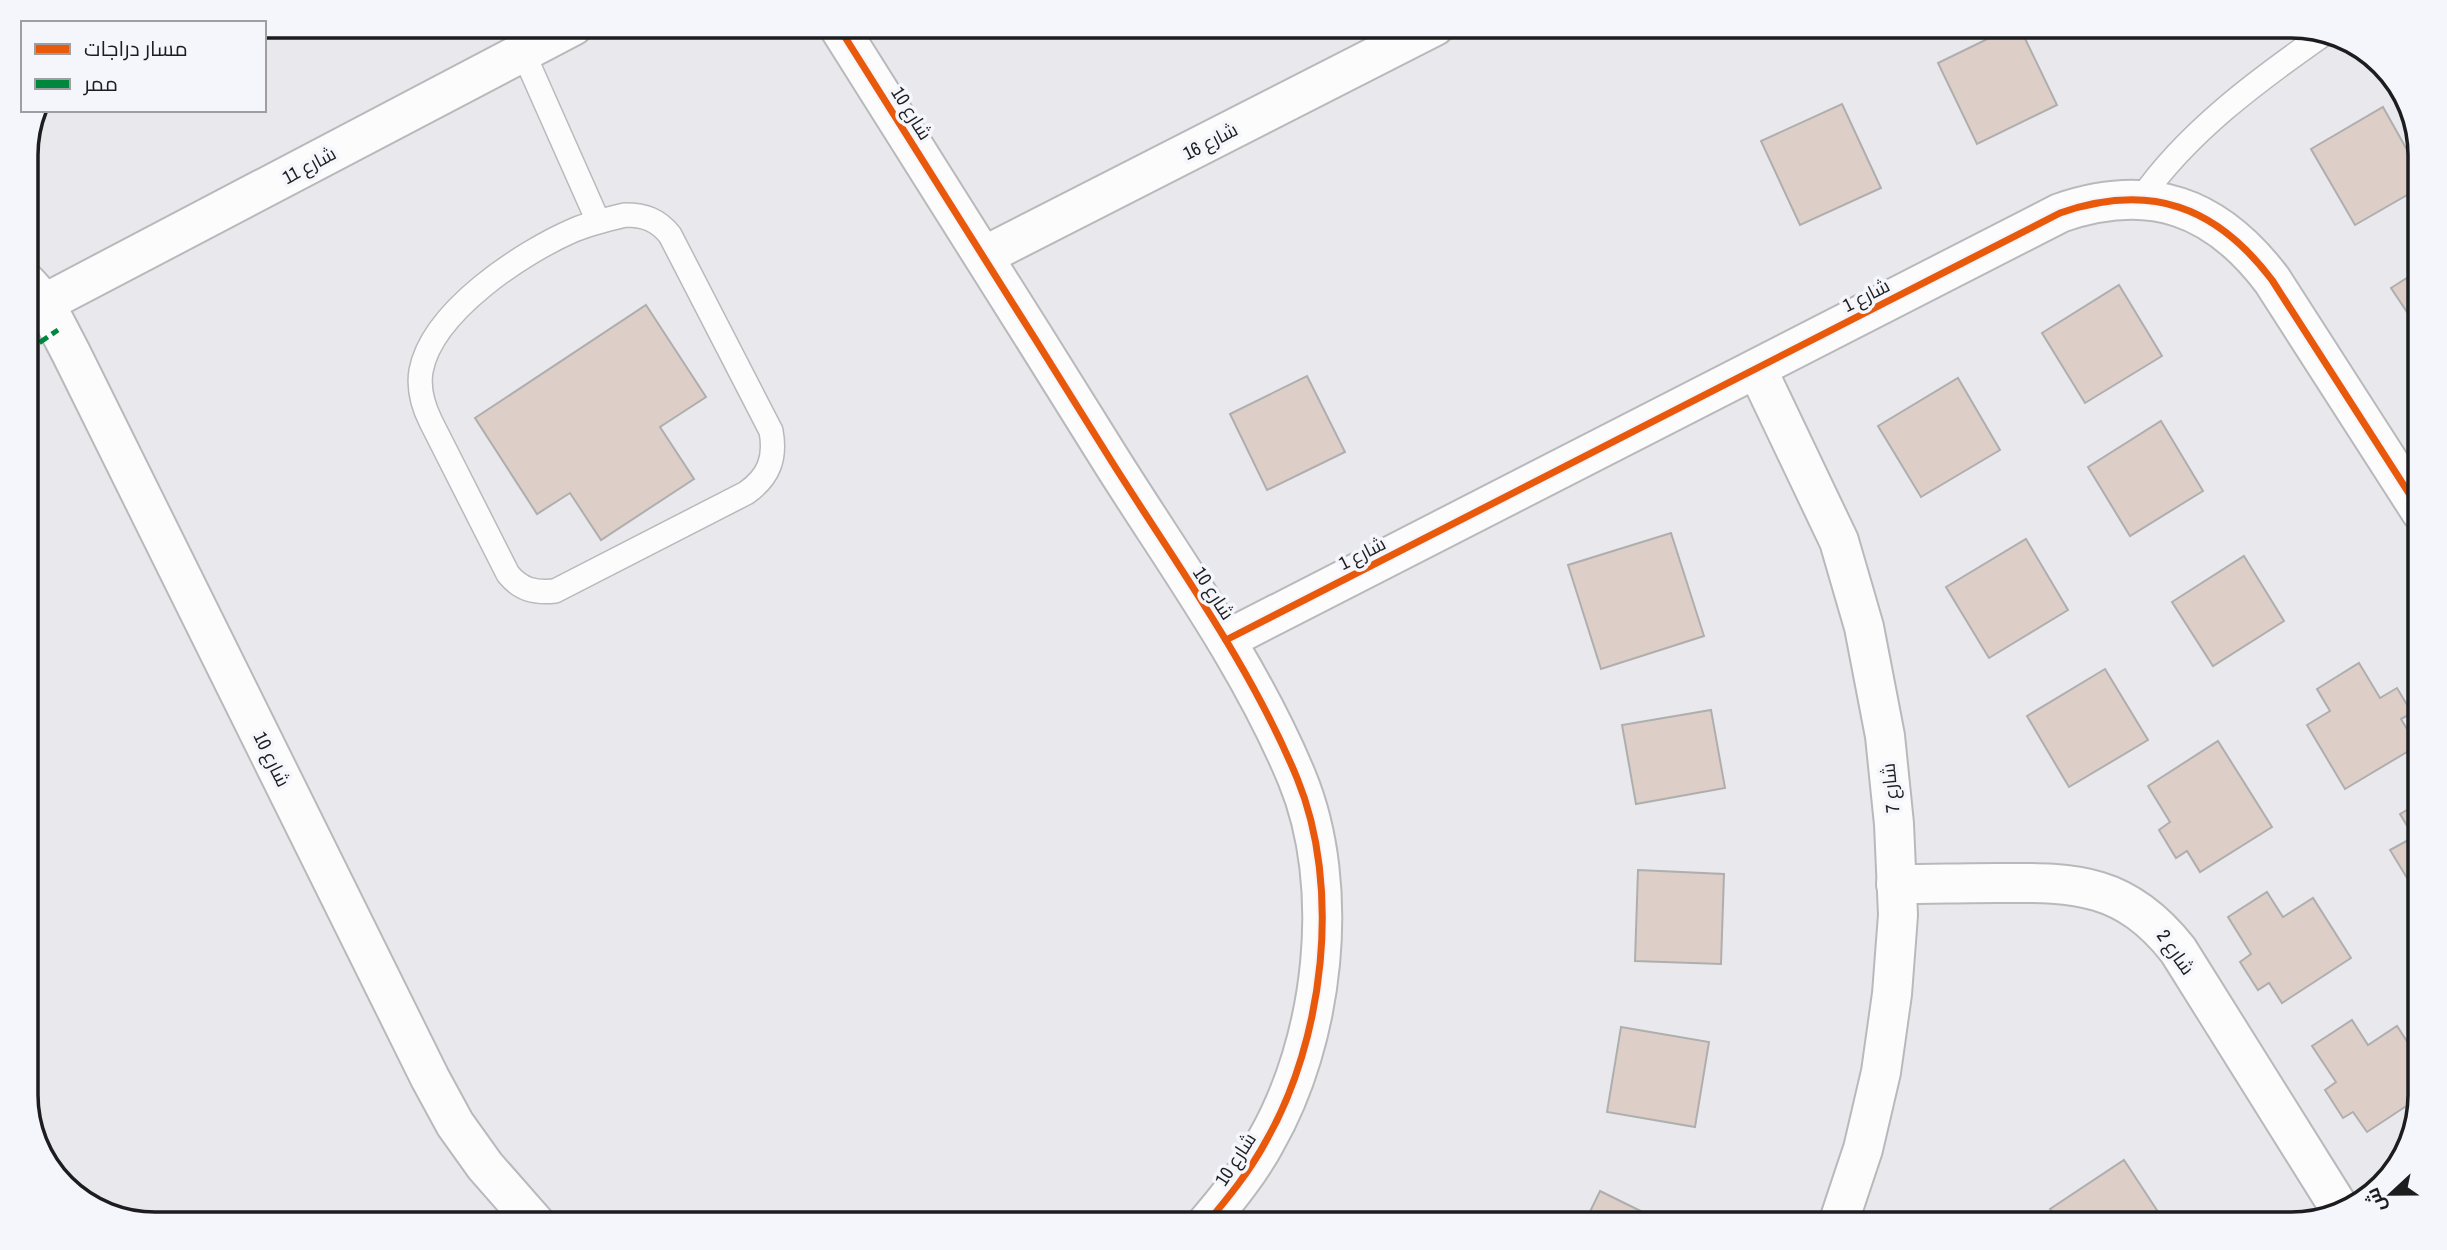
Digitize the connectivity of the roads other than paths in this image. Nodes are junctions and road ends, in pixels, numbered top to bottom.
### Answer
1 (550, 38) edge
2 (846, 38) edge
3 (1412, 38) edge
4 (2314, 41) edge
5 (523, 52) junction
6 (2140, 200) junction
7 (598, 221) junction
8 (984, 256) junction
9 (39, 292) edge
10 (39, 299) edge
11 (1757, 369) junction
12 (2408, 492) edge
13 (1226, 640) junction
14 (1896, 884) junction
15 (2336, 1202) edge
16 (525, 1212) edge
17 (1216, 1212) edge
18 (1842, 1212) edge

1 - 5 street, شارع 11
2 - 8 street, شارع 10
3 - 8 street, شارع 16
4 - 6 lane
5 - 7 lane
5 - 9 street, شارع 11
6 - 11 street, شارع 1
6 - 12 street, شارع 1
7 - 7 lane
8 - 13 street, شارع 10
10 - 16 street, شارع 10
11 - 13 street, شارع 1
11 - 14 street, شارع 7
13 - 17 street, شارع 10
14 - 15 street, شارع 2
14 - 18 street, شارع 7

